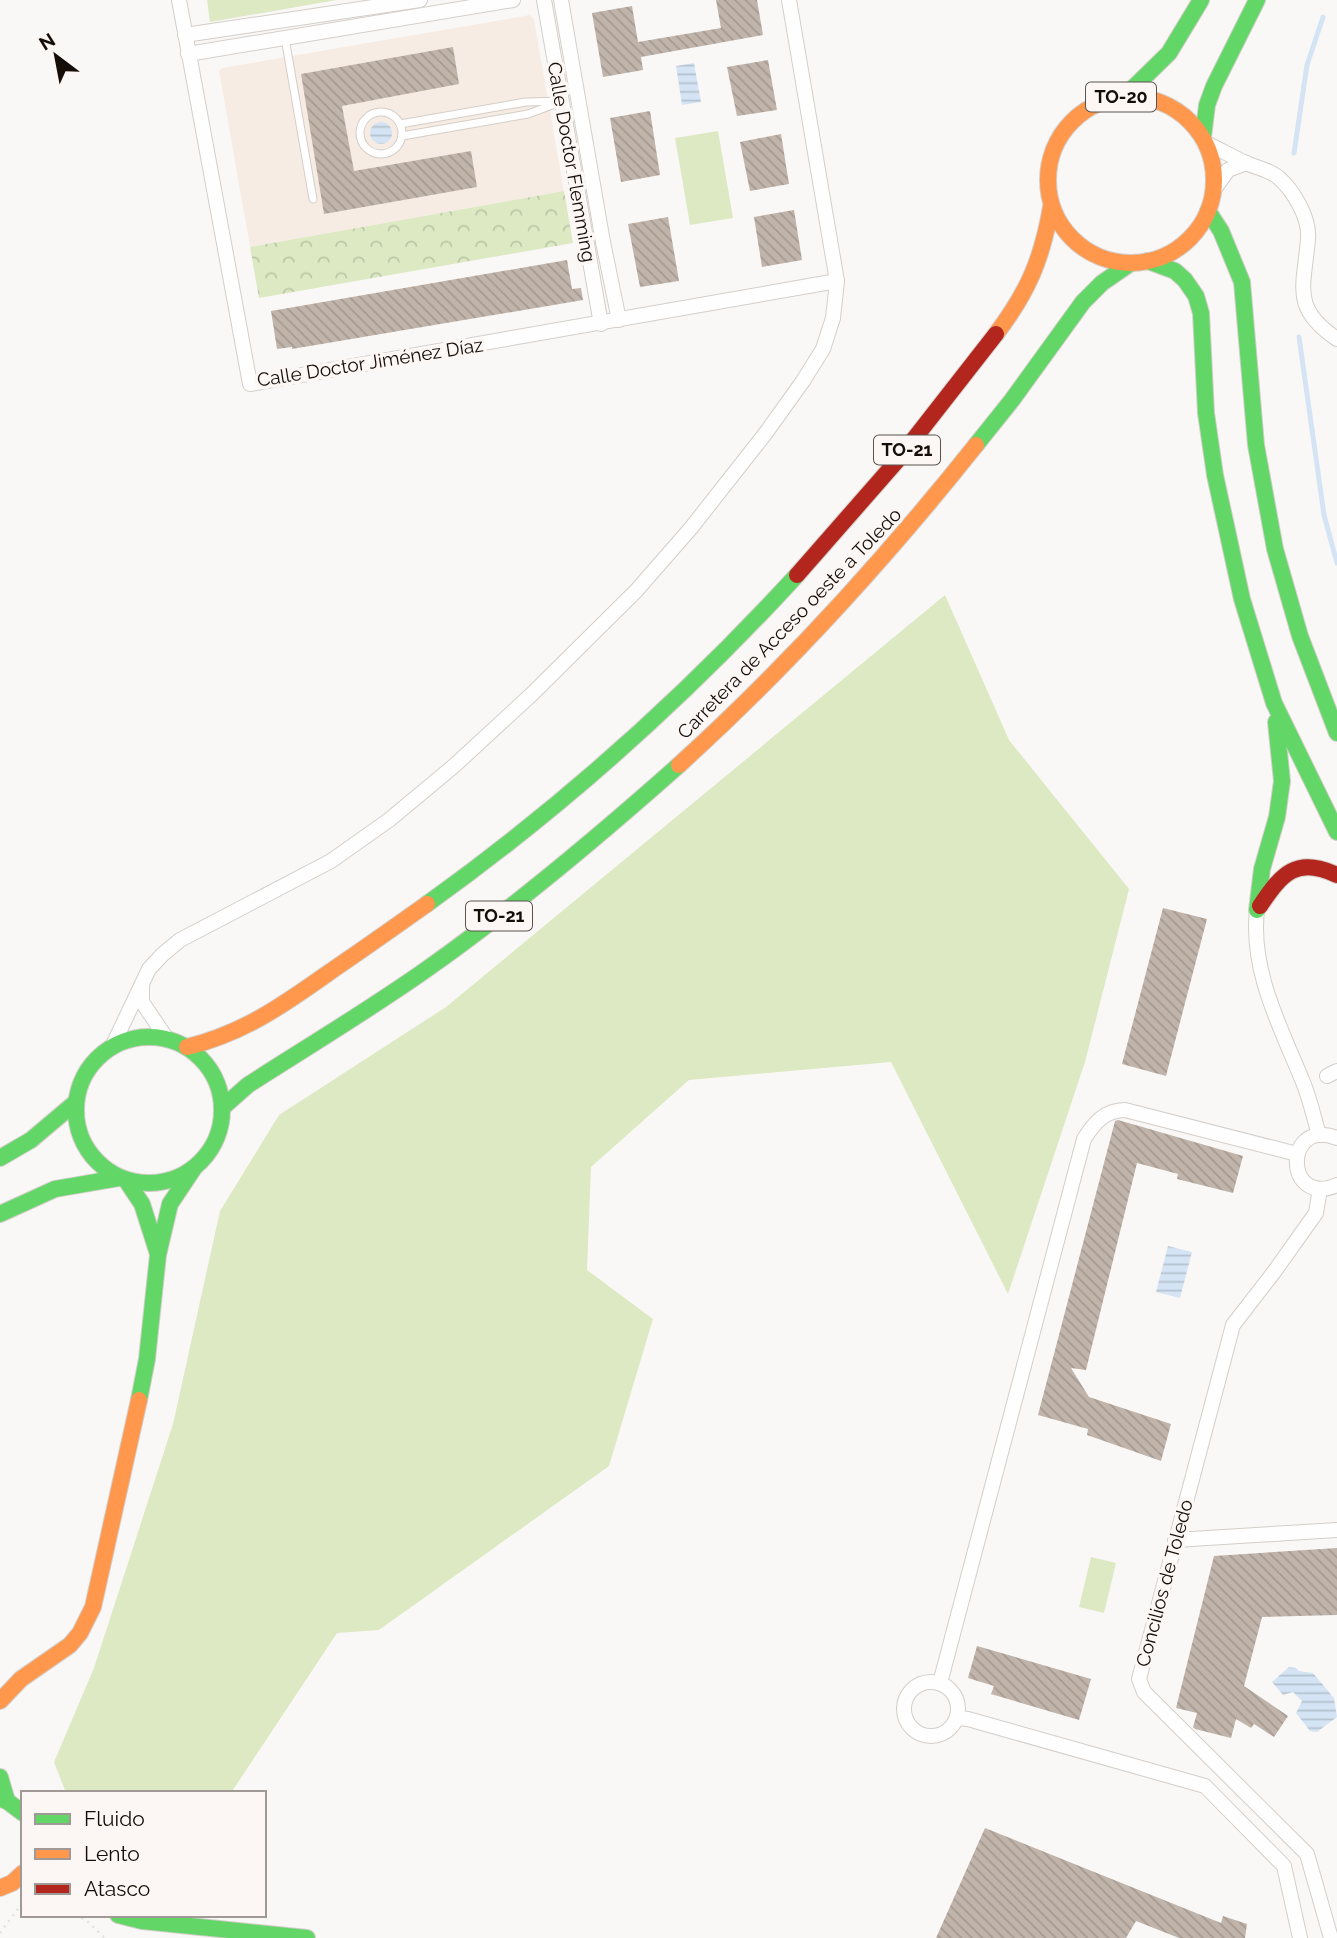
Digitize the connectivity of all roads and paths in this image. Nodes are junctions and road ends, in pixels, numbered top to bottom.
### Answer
1 (179, 0) edge
2 (420, 0) edge
3 (513, 0) edge
4 (544, 0) edge
5 (561, 0) edge
6 (789, 0) edge
7 (1201, 0) edge
8 (1257, 0) edge
9 (185, 36) junction
10 (285, 37) junction
11 (188, 54) junction
12 (1125, 96) junction
13 (579, 99) junction
14 (561, 101) junction
15 (400, 124) junction
16 (402, 136) junction
17 (1204, 140) junction
18 (1247, 163) junction
19 (1213, 191) junction
20 (313, 199) dead end
21 (1051, 207) junction
22 (1208, 211) junction
23 (1148, 261) junction
24 (1131, 263) junction
25 (837, 281) junction
26 (619, 320) junction
27 (601, 324) junction
28 (1337, 339) edge
29 (1274, 703) junction
30 (1337, 733) edge
31 (1337, 832) edge
32 (1337, 875) edge
33 (1257, 910) junction
34 (142, 984) junction
35 (167, 1039) junction
36 (112, 1047) junction
37 (187, 1047) junction
38 (76, 1101) junction
39 (222, 1108) junction
40 (1319, 1135) junction
41 (1337, 1138) edge
42 (1297, 1154) junction
43 (0, 1158) edge
44 (194, 1168) junction
45 (123, 1179) junction
46 (1337, 1185) edge
47 (1320, 1189) junction
48 (0, 1214) edge
49 (158, 1255) junction
50 (1337, 1530) edge
51 (1175, 1540) junction
52 (940, 1683) junction
53 (0, 1701) edge
54 (957, 1718) junction
55 (0, 1777) edge
56 (4, 1800) edge
57 (21, 1813) edge
58 (14, 1882) edge
59 (0, 1901) edge
60 (21, 1907) edge
61 (79, 1917) edge
62 (128, 1917) edge
63 (0, 1933) edge
64 (106, 1938) edge
65 (307, 1938) edge
66 (1300, 1938) edge
67 (1331, 1938) edge

1 - 9 street, Calle Doctor Jiménez Díaz
2 - 9 street
3 - 10 street
4 - 14 street, Calle Doctor Flemming
5 - 13 street, Calle Doctor Flemming
6 - 25 street
7 - 12 main road, TO-20
8 - 17 main road, TO-20
9 - 11 street, Calle Doctor Jiménez Díaz
10 - 11 street
10 - 20 lane
11 - 27 street, Calle Doctor Jiménez Díaz
12 - 17 main road, TO-20
12 - 21 main road, TO-20
13 - 14 lane
13 - 26 street, Calle Doctor Flemming
14 - 15 lane
14 - 16 lane
14 - 27 street, Calle Doctor Flemming
15 - 16 lane
15 - 16 lane
17 - 18 street
17 - 19 main road, TO-20
18 - 19 street
18 - 28 street
19 - 22 main road, TO-20
21 - 24 main road, TO-20
21 - 37 main road, Carretera de Acceso oeste a Toledo / TO-21
22 - 23 main road, TO-20
22 - 30 main road
23 - 24 main road, TO-20
23 - 29 main road
24 - 39 main road, Carretera de Acceso oeste a Toledo / TO-21
25 - 26 street, Calle Doctor Jiménez Díaz
25 - 34 street
26 - 27 street, Calle Doctor Jiménez Díaz
29 - 31 main road
29 - 33 main road
32 - 33 main road
33 - 40 street
34 - 35 street
34 - 36 street
35 - 36 main road
35 - 37 main road
36 - 38 main road
37 - 39 main road
38 - 43 main road
38 - 45 main road
39 - 44 main road
40 - 41 street
40 - 42 street
42 - 47 street
42 - 52 street
44 - 45 main road
44 - 49 main road
45 - 48 main road
45 - 49 main road
46 - 47 street
47 - 51 street, Concilios de Toledo
49 - 53 main road
50 - 51 street
51 - 67 street, Concilios de Toledo
52 - 54 street
52 - 54 street
54 - 66 street
55 - 56 main road
56 - 57 main road
58 - 59 street
60 - 63 path
61 - 64 path
62 - 65 main road

